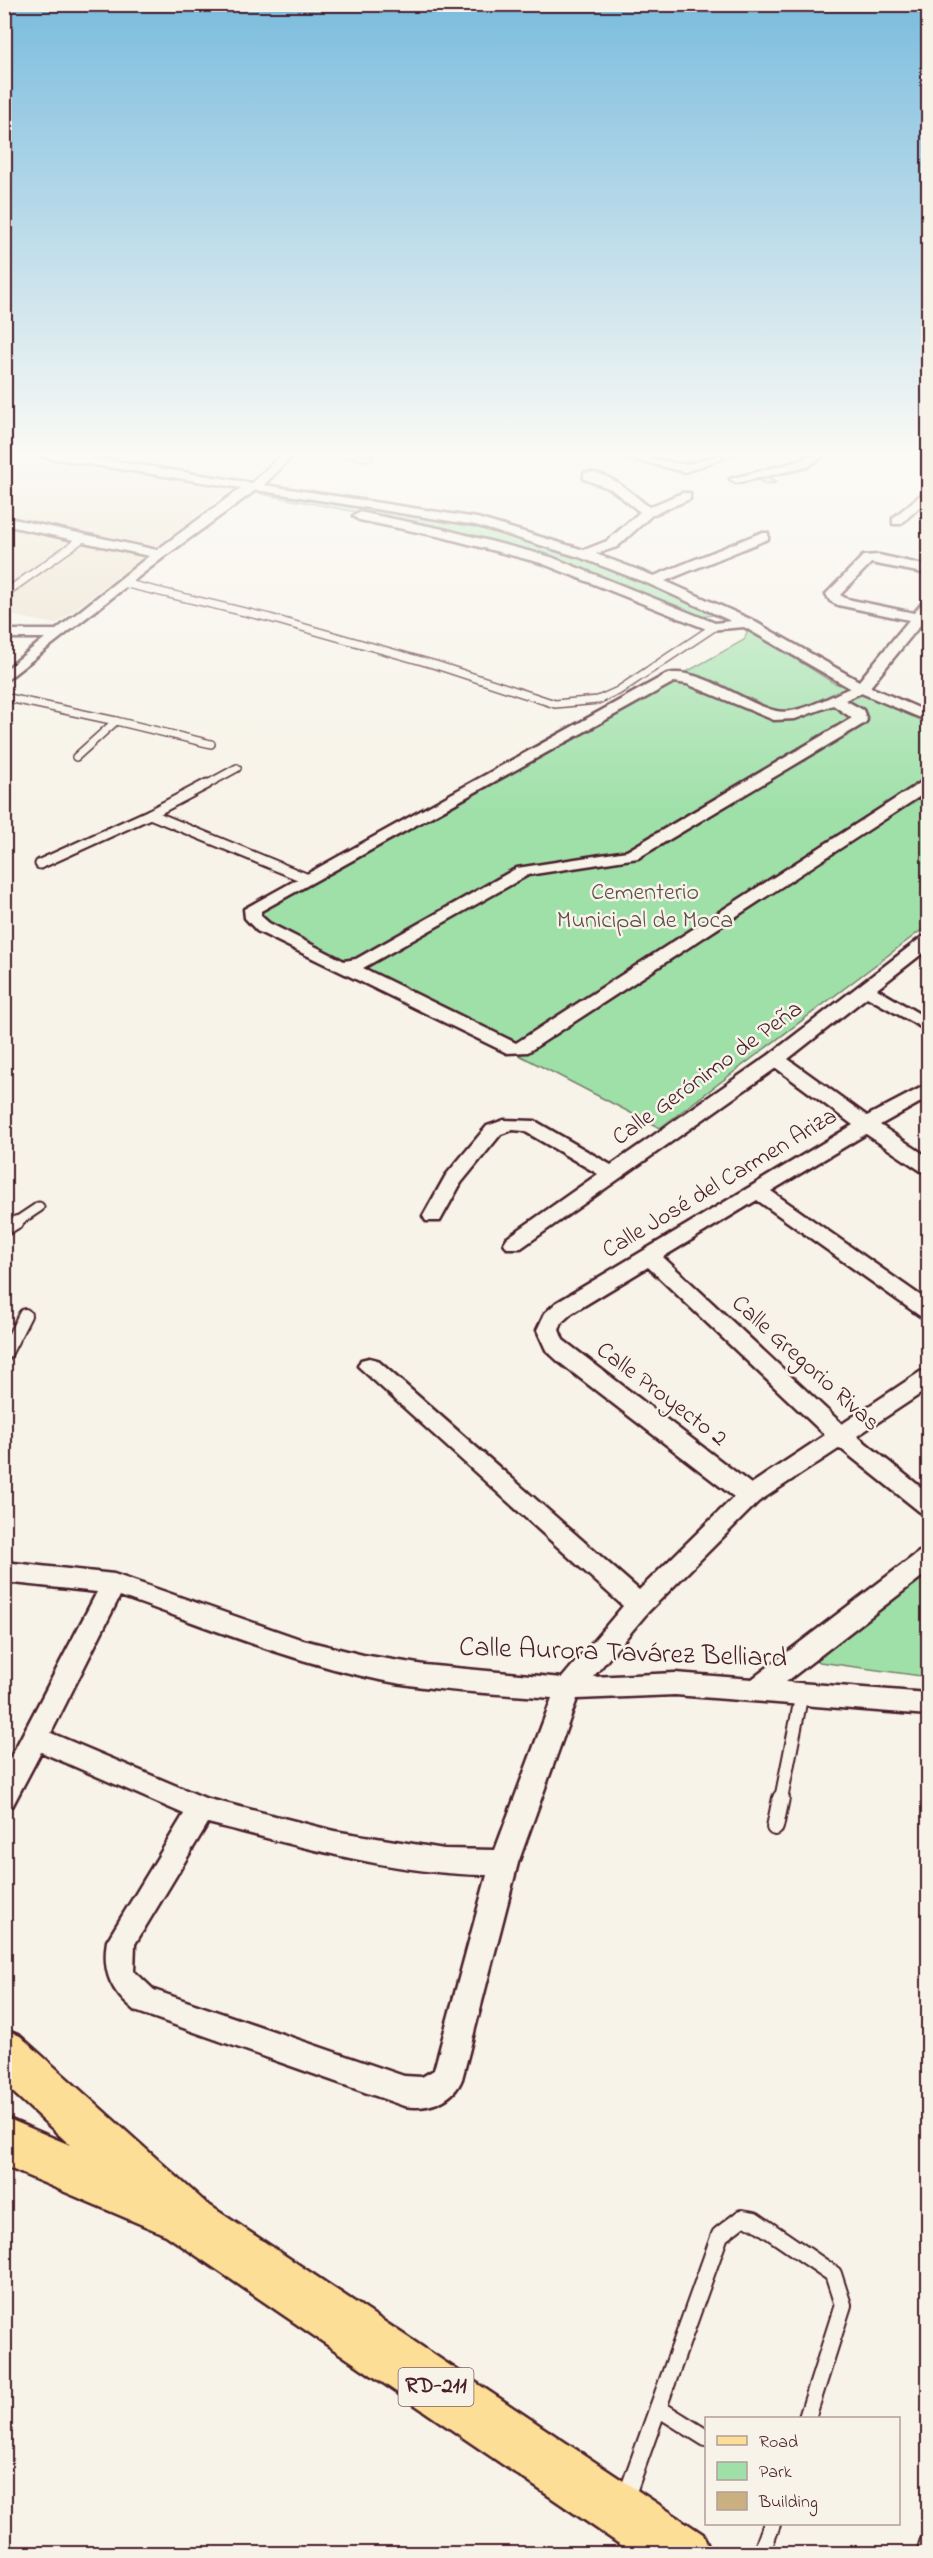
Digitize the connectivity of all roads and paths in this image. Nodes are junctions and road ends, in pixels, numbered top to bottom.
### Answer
1 (35, 572) edge
2 (136, 572) edge
3 (577, 572) edge
4 (632, 572) edge
5 (675, 572) edge
6 (855, 572) edge
7 (654, 581) junction
8 (123, 583) junction
9 (4, 594) edge
10 (928, 605) edge
11 (919, 618) junction
12 (746, 622) junction
13 (714, 627) junction
14 (4, 634) edge
15 (57, 634) junction
16 (4, 678) edge
17 (861, 688) junction
18 (4, 698) edge
19 (832, 699) junction
20 (928, 717) edge
21 (116, 721) junction
22 (212, 744) dead end
23 (76, 757) dead end
24 (237, 768) dead end
25 (928, 783) edge
26 (150, 814) junction
27 (40, 864) dead end
28 (308, 879) junction
29 (928, 941) edge
30 (347, 967) junction
31 (866, 989) junction
32 (928, 1026) edge
33 (776, 1059) junction
34 (928, 1090) edge
35 (866, 1125) junction
36 (928, 1166) edge
37 (612, 1174) junction
38 (758, 1191) junction
39 (39, 1207) dead end
40 (432, 1216) dead end
41 (4, 1230) edge
42 (514, 1244) dead end
43 (650, 1257) junction
44 (928, 1311) edge
45 (25, 1315) dead end
46 (548, 1330) joint
47 (4, 1356) edge
48 (369, 1366) dead end
49 (928, 1378) edge
50 (840, 1435) junction
51 (750, 1496) junction
52 (928, 1506) edge
53 (928, 1559) edge
54 (4, 1572) edge
55 (114, 1584) junction
56 (639, 1605) junction
57 (568, 1689) junction
58 (758, 1689) junction
59 (802, 1693) junction
60 (928, 1704) edge
61 (35, 1738) junction
62 (4, 1797) edge
63 (202, 1809) junction
64 (775, 1827) dead end
65 (504, 1863) junction
66 (4, 2052) edge
67 (4, 2140) edge
68 (188, 2221) junction
69 (658, 2408) junction
70 (807, 2417) edge
71 (705, 2437) edge
72 (621, 2511) junction
73 (770, 2525) edge
74 (928, 2543) edge
75 (683, 2553) edge
76 (761, 2553) edge
77 (925, 2553) edge

1 - 9 lane
2 - 8 street
3 - 13 street
4 - 7 street
5 - 7 street
6 - 11 street
7 - 12 street
8 - 13 lane
8 - 15 street
10 - 11 street
11 - 17 street
12 - 13 street
12 - 17 street
14 - 15 street
15 - 16 street
17 - 19 street
17 - 20 street
18 - 21 lane
19 - 28 street
19 - 30 street
21 - 22 lane
21 - 23 lane
24 - 26 lane
25 - 30 street
26 - 27 lane
26 - 28 lane
28 - 30 street
29 - 31 street, Calle Gerónimo de Peña
31 - 32 street
31 - 33 street, Calle Gerónimo de Peña
33 - 35 street
33 - 37 street, Calle Gerónimo de Peña
34 - 35 street, Calle José del Carmen Ariza
35 - 36 street
35 - 38 street, Calle José del Carmen Ariza
37 - 40 street
37 - 42 street, Calle Gerónimo de Peña
38 - 43 street, Calle José del Carmen Ariza
38 - 44 street
39 - 41 lane
43 - 46 street, Calle José del Carmen Ariza
43 - 50 street, Calle Gregorio Rivas
45 - 47 lane
46 - 51 street, Calle Proyecto 2
48 - 56 street
49 - 50 street
50 - 51 street
50 - 52 street, Calle Gregorio Rivas
51 - 56 street
53 - 58 street
54 - 55 street, Calle Aurora Tavárez Belliard
55 - 57 street, Calle Aurora Tavárez Belliard
55 - 61 street
56 - 57 street
57 - 58 street, Calle Aurora Tavárez Belliard
57 - 65 street
58 - 59 street, Calle Aurora Tavárez Belliard
59 - 60 street, Calle Aurora Tavárez Belliard
59 - 64 lane
61 - 62 street
61 - 63 street
63 - 65 street
63 - 65 street
66 - 68 main road, RD-211
67 - 68 main road, RD-211
68 - 72 main road, RD-211
69 - 70 lane
69 - 71 lane
69 - 72 lane
72 - 75 main road, RD-211
73 - 76 lane
74 - 77 lane

